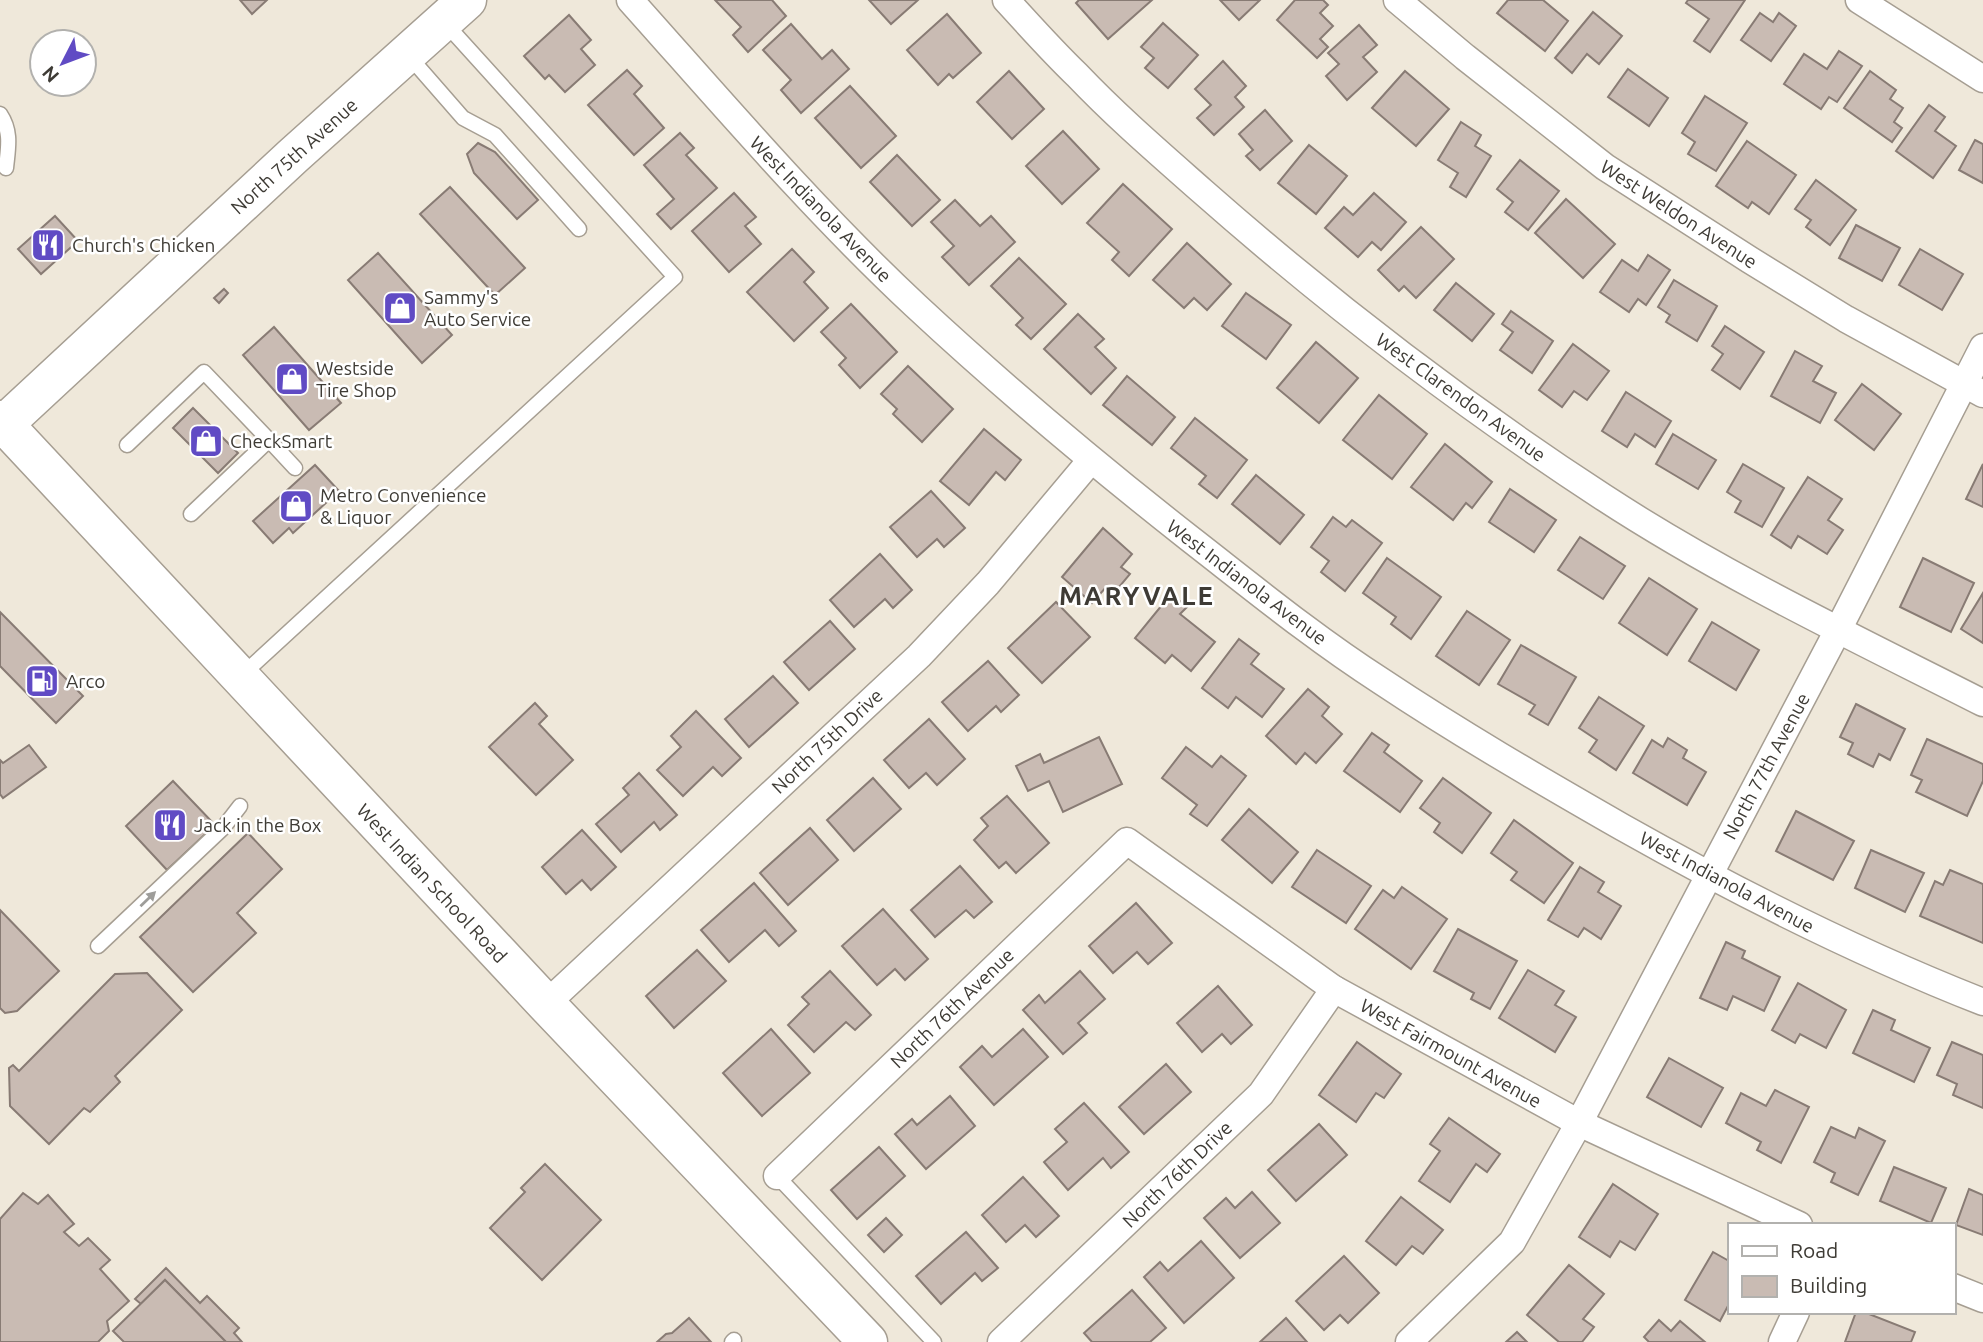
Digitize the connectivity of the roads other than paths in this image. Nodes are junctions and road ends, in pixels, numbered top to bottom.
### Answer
1 (630, 0) edge
2 (1006, 0) edge
3 (1397, 0) edge
4 (1859, 0) edge
5 (455, 11) edge
6 (407, 54) junction
7 (1983, 79) edge
8 (0, 114) edge
9 (6, 168) dead end
10 (579, 229) dead end
11 (1983, 346) edge
12 (1973, 390) edge
13 (1, 424) edge
14 (269, 440) junction
15 (127, 445) dead end
16 (1091, 460) junction
17 (295, 468) dead end
18 (191, 514) dead end
19 (1838, 630) junction
20 (240, 677) junction
21 (1983, 702) edge
22 (240, 806) dead end
23 (1127, 841) joint
24 (1708, 875) junction
25 (98, 946) dead end
26 (1334, 989) junction
27 (1983, 1002) edge
28 (546, 1004) junction
29 (1579, 1124) junction
30 (777, 1176) joint
31 (1795, 1223) edge
32 (1955, 1288) edge
33 (1983, 1298) edge
34 (1795, 1314) edge
35 (868, 1342) edge
36 (934, 1342) edge
37 (1001, 1342) edge
38 (1409, 1342) edge
39 (1782, 1342) edge

1 - 16 street, West Indianola Avenue
2 - 19 street, West Clarendon Avenue
3 - 12 street, West Weldon Avenue
4 - 7 street
5 - 6 main road, North 75th Avenue
5 - 20 lane
6 - 10 lane
6 - 13 main road, North 75th Avenue
8 - 9 lane
11 - 12 street, North 77th Avenue
12 - 19 street, North 77th Avenue
13 - 20 main road, West Indian School Road
14 - 15 lane
14 - 17 lane
14 - 18 lane
16 - 24 street, West Indianola Avenue
16 - 28 street, North 75th Drive
19 - 21 street, West Clarendon Avenue
19 - 24 street, North 77th Avenue
20 - 28 main road, West Indian School Road
25 -> 22 lane
23 - 26 street, West Fairmount Avenue
23 - 30 street, North 76th Avenue
24 - 27 street, West Indianola Avenue
24 - 29 street, North 77th Avenue
26 - 29 street, West Fairmount Avenue
26 - 37 street, North 76th Drive
28 - 35 main road, West Indian School Road
29 - 31 street, West Fairmount Avenue
29 - 38 street, North 77th Avenue
30 - 36 lane
32 - 33 street
34 - 39 street

